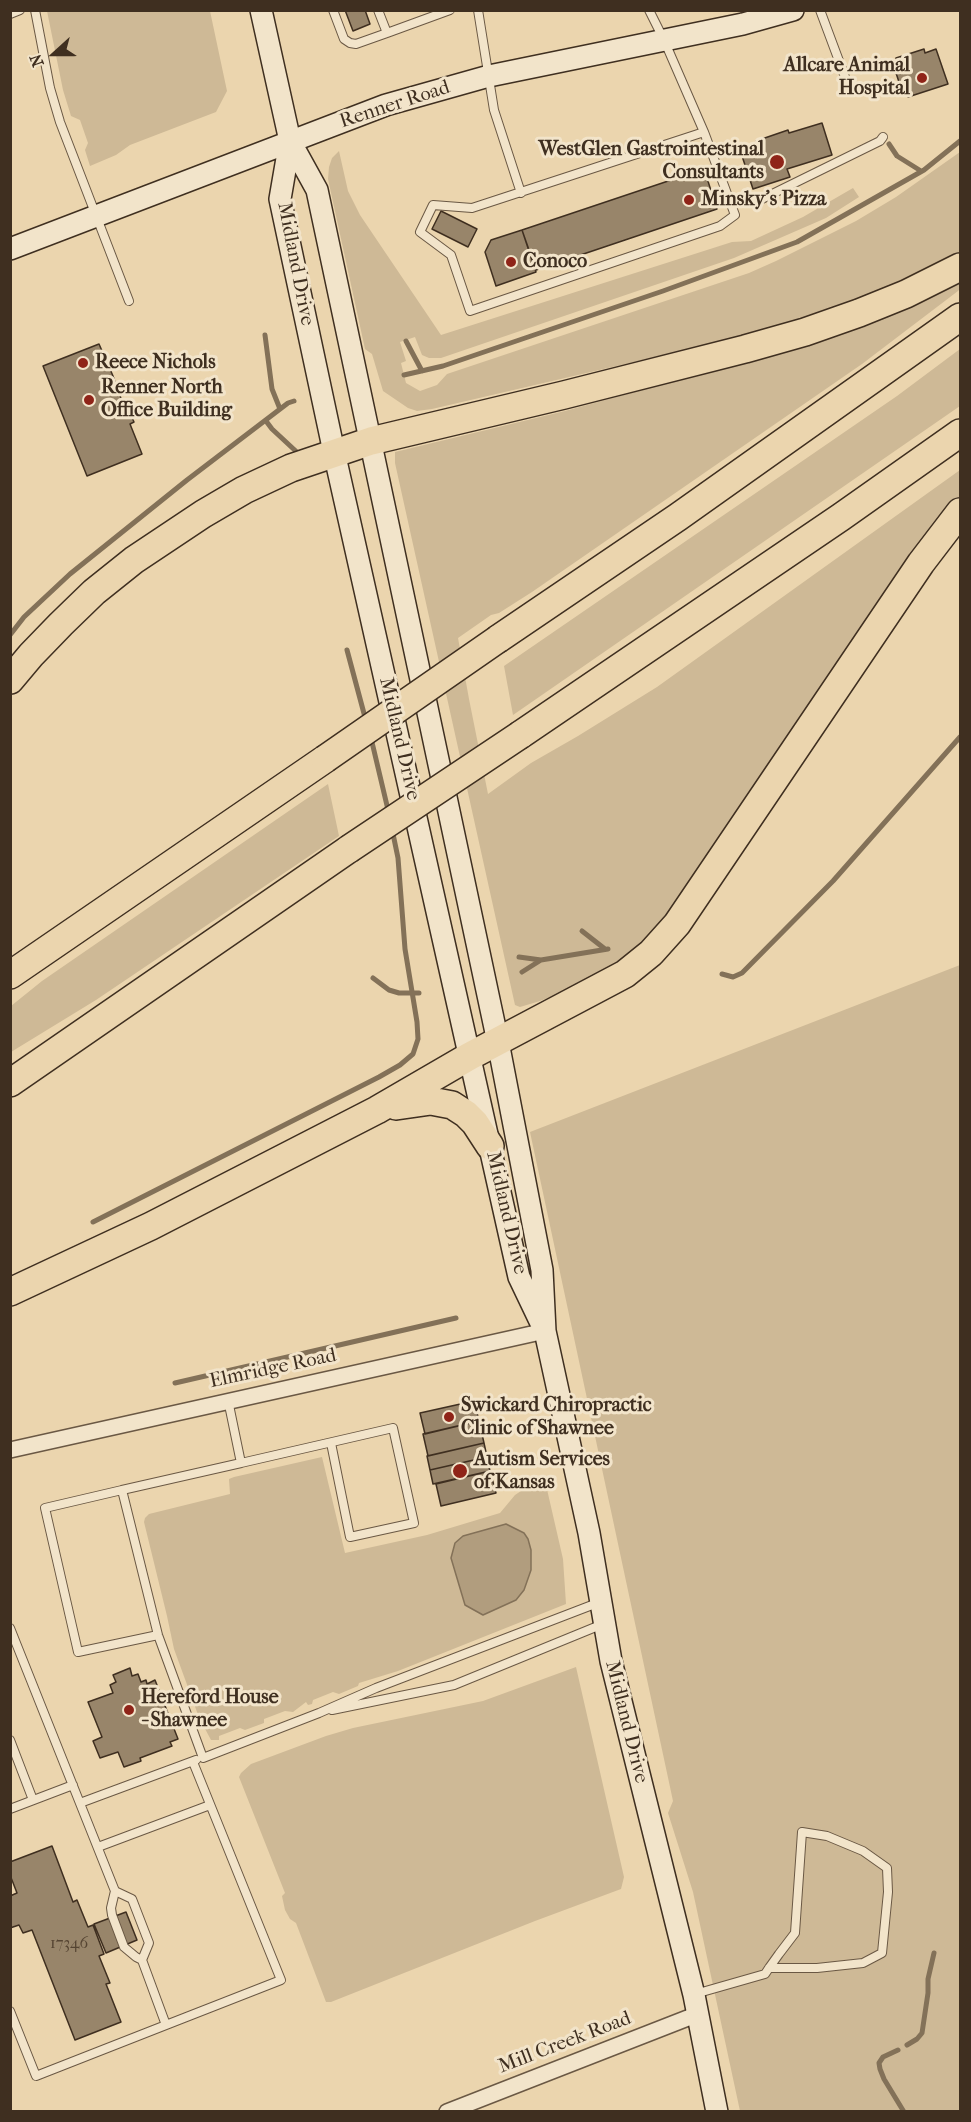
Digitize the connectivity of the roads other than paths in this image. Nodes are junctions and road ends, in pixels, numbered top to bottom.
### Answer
1 (20, 10) edge
2 (35, 10) edge
3 (261, 10) edge
4 (333, 10) edge
5 (378, 10) edge
6 (450, 10) edge
7 (478, 10) edge
8 (649, 10) edge
9 (793, 10) edge
10 (820, 10) edge
11 (10, 14) edge
12 (387, 33) junction
13 (664, 40) junction
14 (489, 76) junction
15 (845, 77) dead end
16 (704, 132) junction
17 (883, 137) dead end
18 (290, 141) junction
19 (521, 193) junction
20 (762, 199) dead end
21 (95, 216) junction
22 (10, 249) edge
23 (960, 267) edge
24 (129, 301) dead end
25 (960, 317) edge
26 (960, 433) edge
27 (371, 441) junction
28 (334, 453) junction
29 (960, 512) edge
30 (10, 680) edge
31 (10, 975) edge
32 (498, 1042) junction
33 (470, 1056) junction
34 (10, 1083) edge
35 (377, 1110) junction
36 (490, 1146) junction
37 (10, 1292) edge
38 (545, 1331) junction
39 (228, 1400) junction
40 (330, 1443) junction
41 (10, 1450) edge
42 (242, 1463) junction
43 (122, 1490) junction
44 (600, 1602) junction
45 (604, 1624) junction
46 (10, 1628) edge
47 (158, 1635) junction
48 (319, 1713) junction
49 (10, 1740) edge
50 (203, 1758) junction
51 (193, 1762) junction
52 (73, 1785) junction
53 (33, 1800) junction
54 (80, 1803) junction
55 (210, 1805) junction
56 (10, 1809) edge
57 (98, 1847) junction
58 (115, 1891) junction
59 (142, 1960) junction
60 (769, 1968) junction
61 (696, 2004) junction
62 (10, 2011) edge
63 (166, 2025) junction
64 (447, 2112) edge
65 (717, 2112) edge

1 - 11 lane
2 - 21 lane
3 - 18 main road, Midland Drive
4 - 12 lane
5 - 12 lane
6 - 12 lane
7 - 14 lane
8 - 13 lane
9 - 13 main road, Renner Road
10 - 15 lane
13 - 14 main road, Renner Road
13 - 16 lane
14 - 18 main road, Renner Road
14 - 19 lane
16 - 19 lane
16 - 19 lane
17 - 20 lane
18 - 21 main road, Renner Road
18 - 27 main road, Midland Drive
18 - 28 main road, Midland Drive
21 - 22 main road, Renner Road
21 - 24 lane
23 - 27 highway
25 - 31 highway, bridge
26 - 34 highway, bridge
27 - 28 highway
27 - 32 main road, Midland Drive
28 - 30 highway
28 - 33 main road, Midland Drive
29 - 32 highway
32 - 33 highway
32 - 38 main road, Midland Drive
33 - 35 highway
33 - 36 main road, Midland Drive
35 - 36 highway
35 - 37 highway
36 - 38 main road, Midland Drive
38 - 39 street, Elmridge Road
38 - 44 main road, Midland Drive
39 - 41 street, Elmridge Road
39 - 42 lane
40 - 40 lane
40 - 42 lane
42 - 43 lane
43 - 47 lane
43 - 47 lane
44 - 45 main road, Midland Drive
44 - 48 lane
45 - 48 lane
45 - 61 main road, Midland Drive
46 - 52 lane
47 - 50 lane
48 - 50 lane
49 - 53 lane
50 - 51 lane
51 - 54 lane
51 - 55 lane
52 - 53 lane
52 - 54 lane
53 - 56 lane
54 - 57 lane
55 - 57 lane
55 - 63 lane
57 - 58 lane
58 - 59 lane
58 - 59 lane
59 - 63 lane
60 - 60 lane
60 - 61 lane
61 - 64 street, Mill Creek Road
61 - 65 main road, Midland Drive
62 - 63 lane

